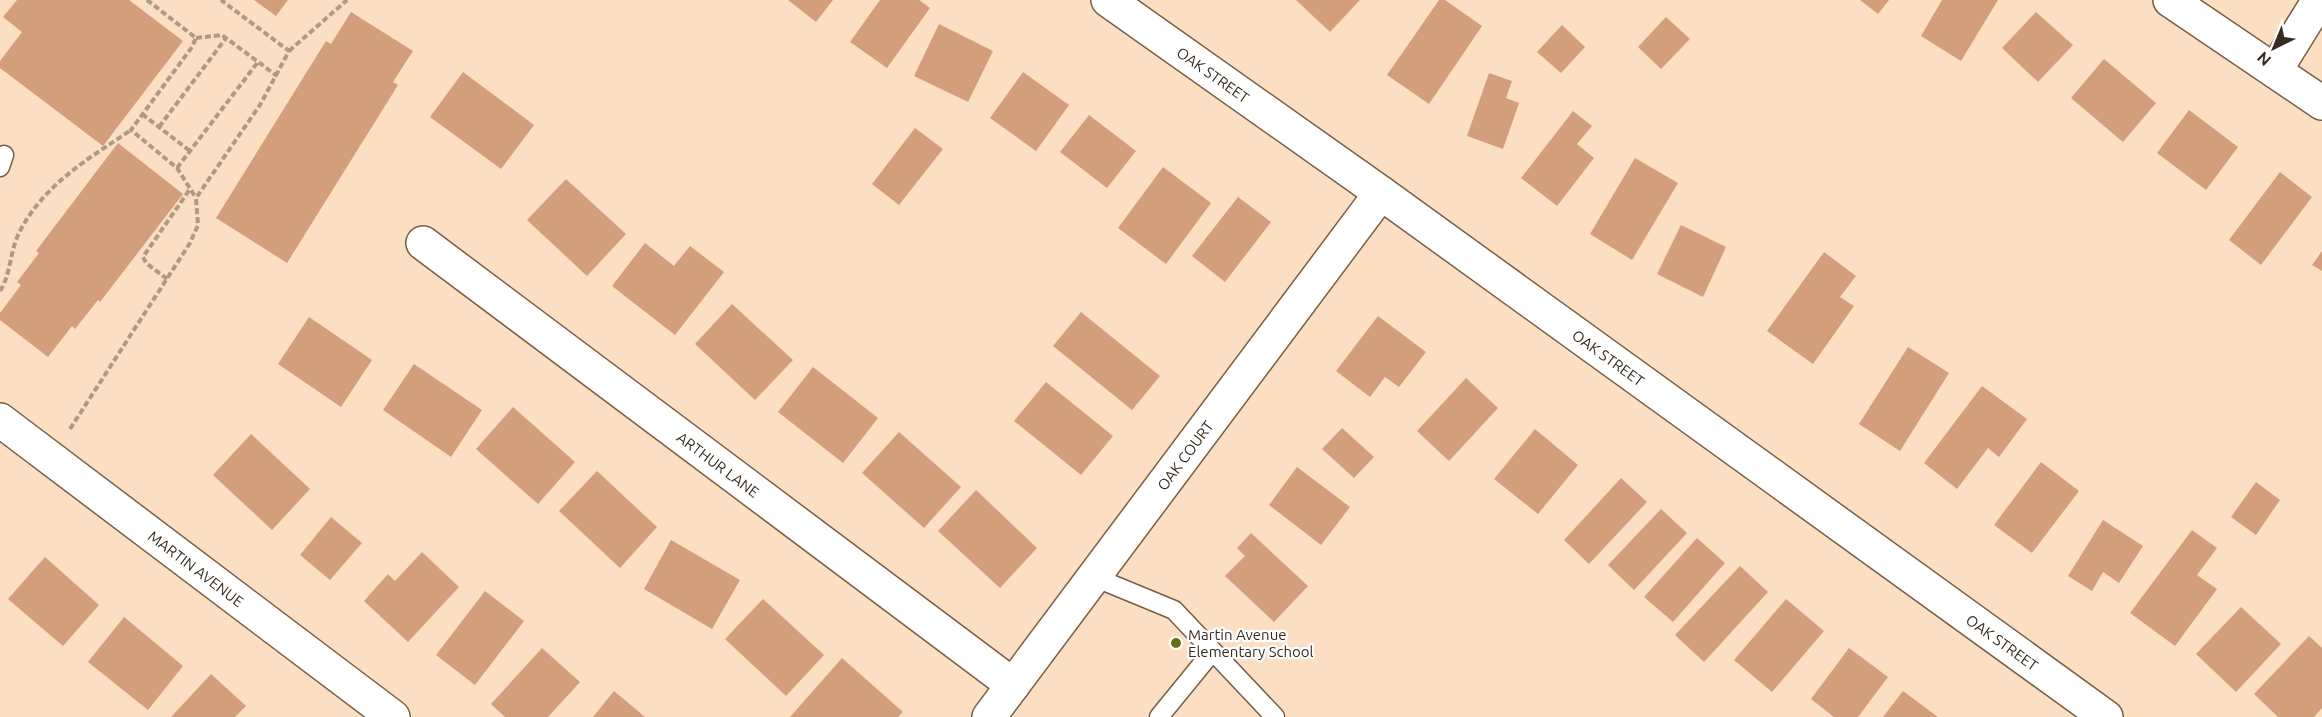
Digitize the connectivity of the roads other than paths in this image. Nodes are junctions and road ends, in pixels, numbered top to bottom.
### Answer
1 (1108, 0) edge
2 (2170, 0) edge
3 (2319, 0) edge
4 (2275, 71) junction
5 (2322, 103) edge
6 (1381, 193) junction
7 (423, 243) dead end
8 (0, 420) edge
9 (1094, 577) junction
10 (1212, 652) junction
11 (1013, 685) junction
12 (393, 717) edge
13 (989, 717) edge
14 (1159, 717) edge
15 (1275, 717) edge
16 (2106, 717) edge

1 - 6 street, OAK STREET
2 - 4 street
3 - 4 street
4 - 5 street
6 - 9 street, OAK COURT
6 - 16 street, OAK STREET
7 - 11 street, ARTHUR LANE
8 - 12 street, MARTIN AVENUE
9 - 10 lane
9 - 11 street, OAK COURT
10 - 14 lane
10 - 15 lane
11 - 13 street, OAK COURT

